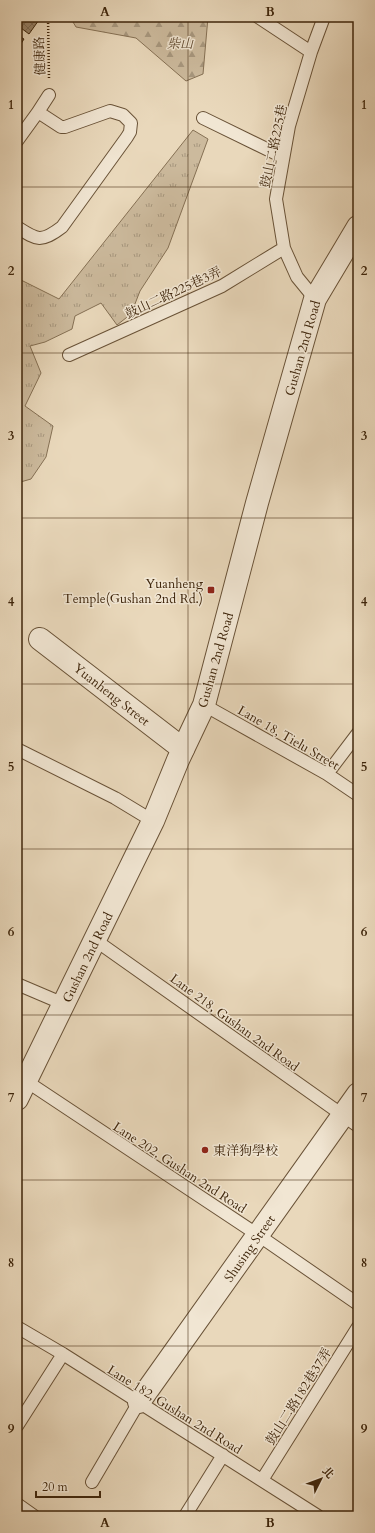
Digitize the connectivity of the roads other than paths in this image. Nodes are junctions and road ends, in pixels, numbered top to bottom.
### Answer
1 (258, 17) edge
2 (324, 17) edge
3 (311, 52) junction
4 (49, 95) road end
5 (38, 112) junction
6 (203, 118) dead end
7 (17, 141) edge
8 (283, 157) junction
9 (17, 227) edge
10 (358, 227) edge
11 (284, 248) junction
12 (315, 299) junction
13 (69, 354) dead end
14 (40, 640) dead end
15 (204, 705) junction
16 (358, 732) edge
17 (17, 749) edge
18 (183, 749) junction
19 (327, 774) junction
20 (358, 795) edge
21 (153, 821) junction
22 (95, 940) junction
23 (17, 984) edge
24 (64, 1004) junction
25 (21, 1090) edge
26 (358, 1094) edge
27 (350, 1121) edge
28 (258, 1235) junction
29 (358, 1304) edge
30 (17, 1327) edge
31 (358, 1327) edge
32 (63, 1354) junction
33 (139, 1402) junction
34 (17, 1426) edge
35 (223, 1455) junction
36 (262, 1480) junction
37 (92, 1482) dead end
38 (17, 1504) edge
39 (301, 1511) edge
40 (34, 1516) edge
41 (185, 1516) edge
42 (318, 1516) edge

1 - 3 lane
2 - 3 lane, 鼓山二路225巷
3 - 8 lane, 鼓山二路225巷
4 - 5 lane
5 - 7 lane
5 - 9 lane
6 - 8 lane
8 - 11 lane, 鼓山二路225巷
10 - 12 street, Gushan 2nd Road
11 - 12 lane, 鼓山二路225巷
11 - 13 lane, 鼓山二路225巷3弄
12 - 15 street, Gushan 2nd Road
14 - 18 street, Yuanheng Street
15 - 18 street, Gushan 2nd Road
15 - 19 lane, Lane 18, Tielu Street
16 - 19 lane
17 - 21 lane
18 - 21 street, Gushan 2nd Road
19 - 20 lane, Lane 18, Tielu Street
21 - 22 street, Gushan 2nd Road
22 - 24 street, Gushan 2nd Road
22 - 27 lane, Lane 218, Gushan 2nd Road
23 - 24 lane
24 - 25 street, Gushan 2nd Road
25 - 28 lane, Lane 202, Gushan 2nd Road
26 - 27 street, Shusing Street
27 - 28 street, Shusing Street
28 - 29 lane, Lane 202, Gushan 2nd Road
28 - 33 street, Shusing Street
30 - 32 lane, Lane 182, Gushan 2nd Road
31 - 36 lane, 鼓山二路182巷37弄
32 - 33 lane, Lane 182, Gushan 2nd Road
32 - 34 lane
33 - 35 lane, Lane 182, Gushan 2nd Road
33 - 37 lane
35 - 36 lane, Lane 182, Gushan 2nd Road
35 - 41 lane
36 - 39 lane, Lane 182, Gushan 2nd Road
38 - 40 lane
39 - 42 lane, Lane 182, Gushan 2nd Road

